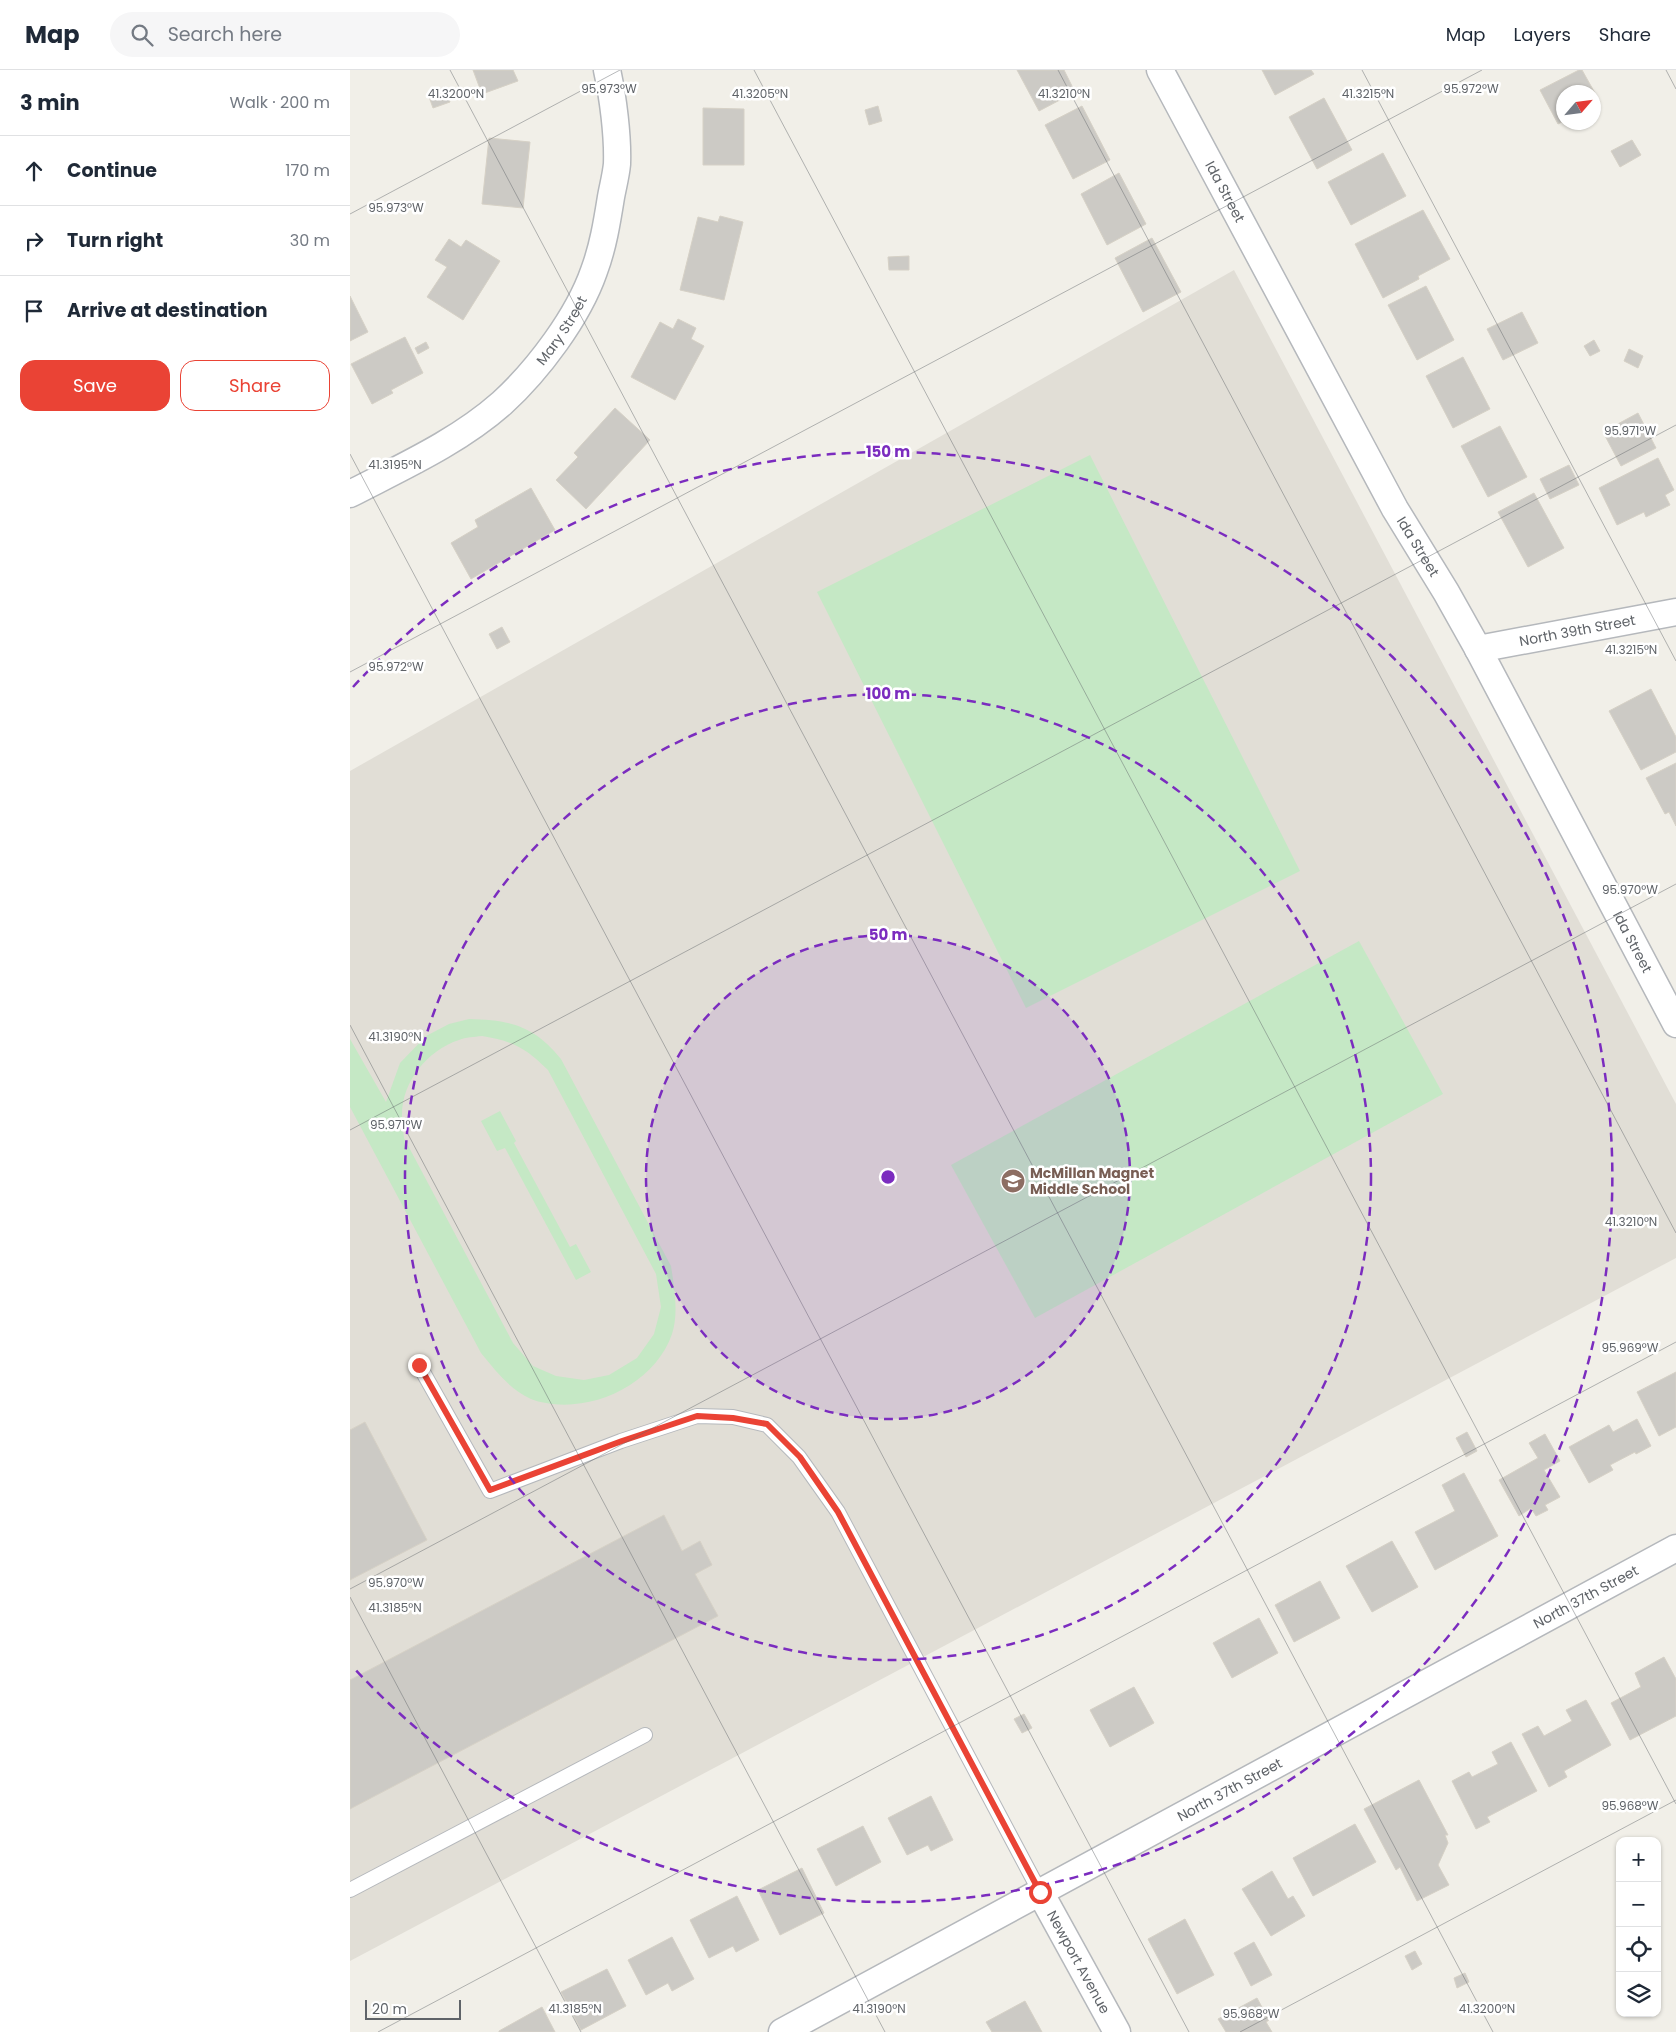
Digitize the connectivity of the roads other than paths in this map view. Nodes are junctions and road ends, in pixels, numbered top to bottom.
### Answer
1 (607, 70) edge
2 (1160, 70) edge
3 (350, 494) edge
4 (1676, 612) edge
5 (1478, 649) junction
6 (1676, 1024) edge
7 (419, 1365) dead end
8 (1676, 1548) edge
9 (644, 1735) dead end
10 (350, 1890) edge
11 (1040, 1892) junction
12 (782, 2032) edge
13 (1117, 2032) edge

1 - 3 street, Mary Street
2 - 5 street, Ida Street
4 - 5 street, North 39th Street
5 - 6 street, Ida Street
7 - 11 lane
8 - 11 street, North 37th Street
9 - 10 lane
11 - 12 street, North 37th Street
11 - 13 street, Newport Avenue

